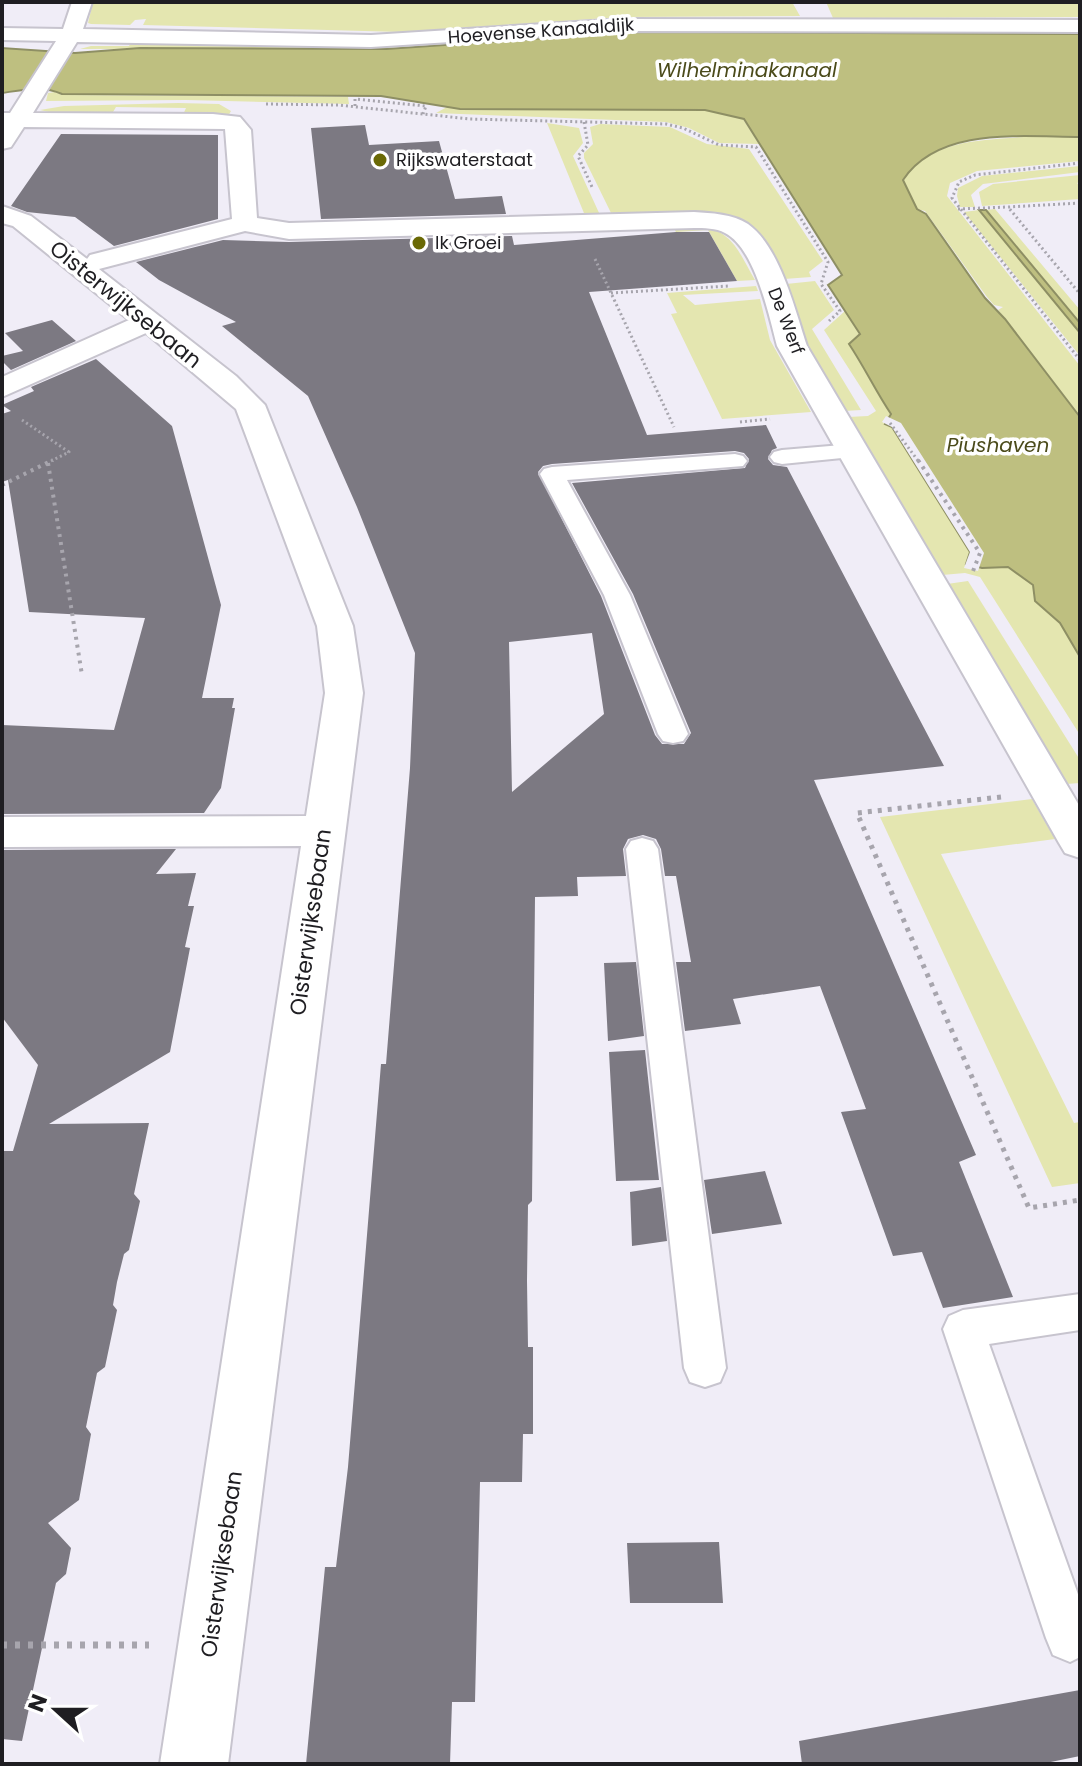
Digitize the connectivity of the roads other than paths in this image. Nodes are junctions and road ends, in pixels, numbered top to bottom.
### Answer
1 (82, 2) edge
2 (1080, 26) edge
3 (2, 34) edge
4 (65, 42) junction
5 (9, 120) edge
6 (2, 144) edge
7 (2, 214) edge
8 (245, 223) junction
9 (99, 261) dead end
10 (147, 322) junction
11 (2, 388) edge
12 (854, 451) junction
13 (786, 456) road end
14 (735, 461) dead end
15 (673, 734) dead end
16 (322, 831) junction
17 (2, 832) edge
18 (1080, 843) edge
19 (642, 849) dead end
20 (1080, 1312) edge
21 (705, 1368) dead end
22 (1070, 1638) dead end
23 (194, 1764) edge

1 - 4 street
2 - 4 street, Hoevense Kanaaldijk
3 - 4 street, Hoevense Kanaaldijk
4 - 5 street
5 - 6 street
5 - 8 street
7 - 10 street, Oisterwijksebaan
8 - 9 street
8 - 12 street, De Werf
10 - 11 street
10 - 16 street, Oisterwijksebaan
12 - 13 lane
12 - 18 street, De Werf
14 - 15 lane
16 - 17 street
16 - 23 street, Oisterwijksebaan
19 - 21 lane
20 - 22 lane

